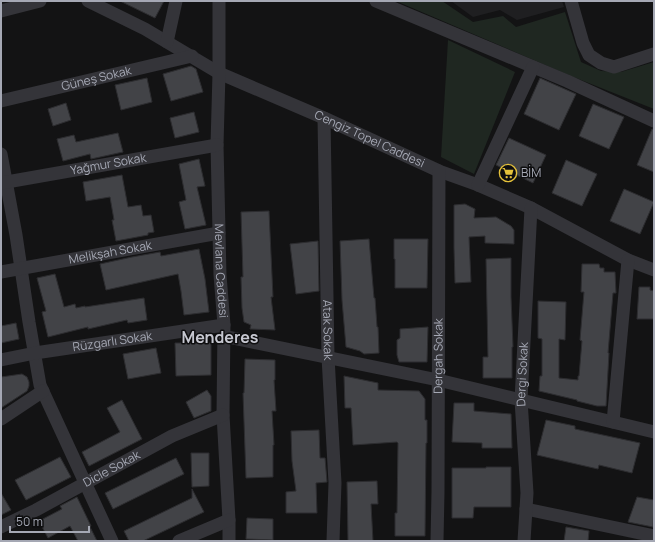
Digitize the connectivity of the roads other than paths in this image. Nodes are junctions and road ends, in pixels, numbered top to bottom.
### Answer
1 (40, 1) edge
2 (88, 1) edge
3 (176, 1) edge
4 (219, 1) edge
5 (376, 1) edge
6 (571, 1) edge
7 (1, 11) edge
8 (167, 42) junction
9 (654, 54) edge
10 (192, 56) junction
11 (533, 67) junction
12 (219, 73) junction
13 (1, 101) edge
14 (324, 118) junction
15 (654, 121) edge
16 (217, 145) junction
17 (1, 154) edge
18 (439, 171) junction
19 (4, 183) edge
20 (478, 185) junction
21 (531, 208) junction
22 (219, 233) junction
23 (628, 260) junction
24 (21, 268) junction
25 (654, 270) edge
26 (1, 272) edge
27 (224, 331) junction
28 (35, 353) junction
29 (328, 357) junction
30 (1, 360) edge
31 (438, 380) junction
32 (43, 392) junction
33 (521, 400) junction
34 (223, 415) junction
35 (1, 420) edge
36 (613, 422) junction
37 (654, 432) edge
38 (85, 483) junction
39 (526, 509) junction
40 (229, 520) junction
41 (1, 527) edge
42 (654, 536) edge
43 (112, 541) edge
44 (179, 541) edge
45 (229, 541) edge
46 (333, 541) edge
47 (437, 541) edge
48 (524, 541) edge

1 - 7 street
2 - 8 street, Cengiz Topel Caddesi
3 - 8 street
4 - 12 street, Mevlana Caddesi
5 - 11 street
6 - 9 street
8 - 10 street, Cengiz Topel Caddesi
10 - 12 street, Cengiz Topel Caddesi
10 - 13 street, Güneş Sokak
11 - 15 street
11 - 20 street
12 - 14 street, Cengiz Topel Caddesi
12 - 16 street, Mevlana Caddesi
14 - 18 street, Cengiz Topel Caddesi
14 - 29 street, Atak Sokak
16 - 19 street, Yağmur Sokak
16 - 22 street, Mevlana Caddesi
17 - 19 street
18 - 20 street, Cengiz Topel Caddesi
18 - 31 street, Dergah Sokak
19 - 24 street
20 - 21 street, Cengiz Topel Caddesi
21 - 23 street, Cengiz Topel Caddesi
21 - 33 street, Dergi Sokak
22 - 24 street, Melikşah Sokak
22 - 27 street, Mevlana Caddesi
23 - 25 street, Cengiz Topel Caddesi
23 - 36 street
24 - 26 street, Melikşah Sokak
24 - 28 street
27 - 28 street, Rüzgarlı Sokak
27 - 29 street, Rüzgarlı Sokak
27 - 34 street, Mevlana Caddesi
28 - 30 street, Rüzgarlı Sokak
28 - 32 street
29 - 31 street, Rüzgarlı Sokak
29 - 46 street, Atak Sokak
31 - 33 street, Rüzgarlı Sokak
31 - 47 street, Dergah Sokak
32 - 35 street
32 - 38 street
33 - 36 street, Rüzgarlı Sokak
33 - 39 street, Dergi Sokak
34 - 38 street, Dicle Sokak
34 - 40 street, Mevlana Caddesi
36 - 37 street, Rüzgarlı Sokak
38 - 41 street, Dicle Sokak
38 - 43 street
39 - 42 street
39 - 48 street, Dergi Sokak
40 - 44 street
40 - 45 street, Mevlana Caddesi

